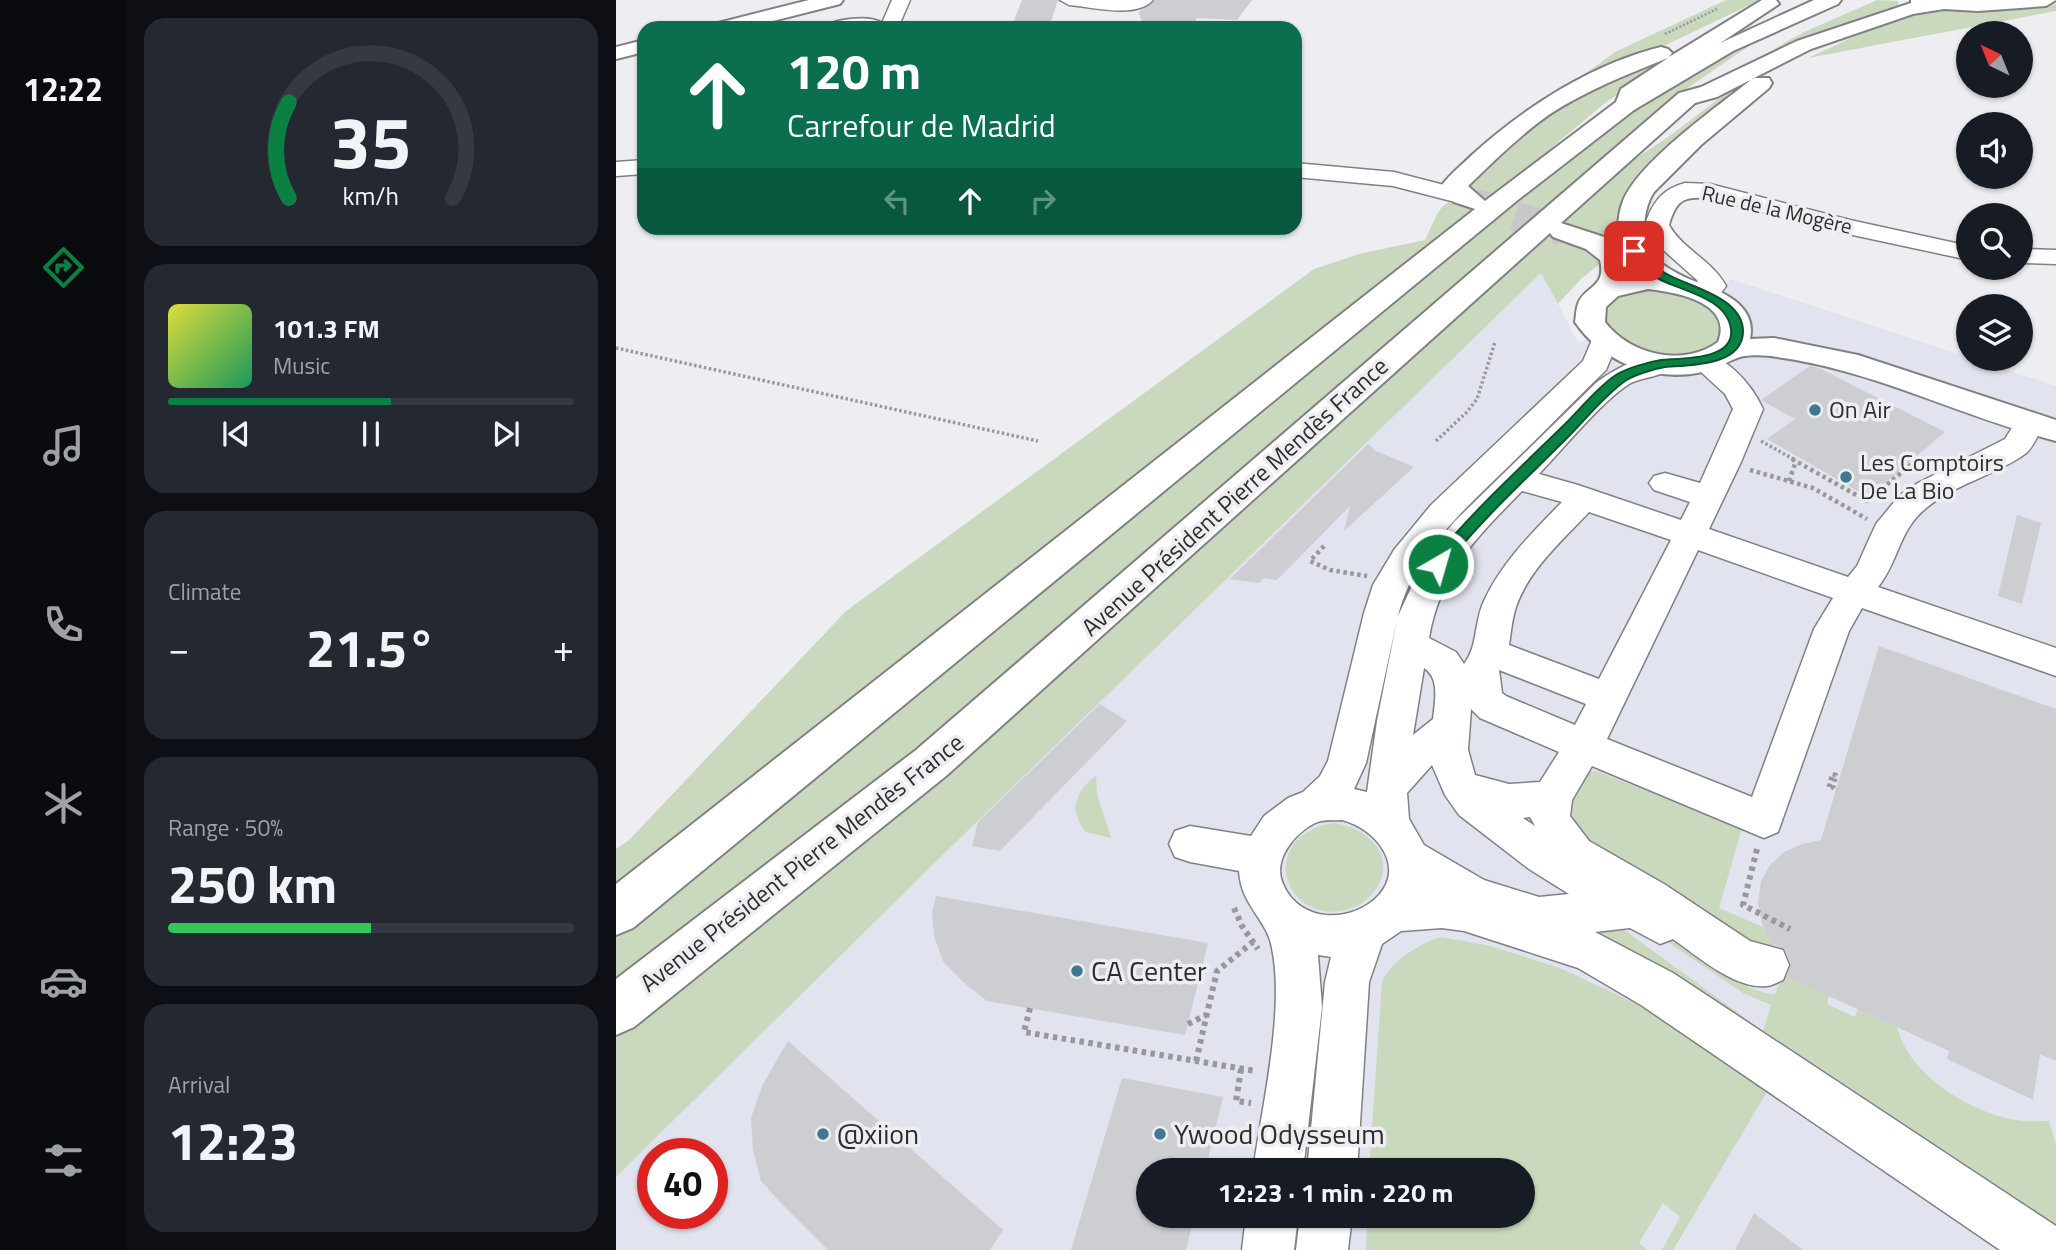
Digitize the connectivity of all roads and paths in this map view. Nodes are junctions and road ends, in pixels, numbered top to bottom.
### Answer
1 (833, 0) edge
2 (883, 0) edge
3 (901, 0) edge
4 (1069, 0) edge
5 (1144, 0) edge
6 (1914, 0) edge
7 (2046, 0) edge
8 (1773, 2) edge
9 (1838, 3) edge
10 (1943, 4) junction
11 (749, 21) edge
12 (880, 21) edge
13 (883, 21) edge
14 (1833, 37) junction
15 (637, 48) edge
16 (616, 53) edge
17 (1687, 98) junction
18 (1626, 105) junction
19 (637, 168) edge
20 (616, 169) edge
21 (1302, 170) edge
22 (1464, 195) joint
23 (1562, 231) tunnel mouth
24 (1956, 250) edge
25 (2033, 256) edge
26 (2056, 257) edge
27 (1691, 289) junction
28 (1608, 290) junction
29 (1732, 316) junction
30 (1604, 341) junction
31 (1495, 342) dead end
32 (616, 348) edge
33 (1716, 355) junction
34 (1660, 364) junction
35 (2047, 422) edge
36 (1038, 441) dead end
37 (1436, 441) dead end
38 (1796, 461) junction
39 (1914, 462) dead end
40 (1734, 465) junction
41 (1518, 478) junction
42 (1789, 481) junction
43 (1665, 483) dead end
44 (1708, 497) junction
45 (1582, 500) junction
46 (1858, 514) dead end
47 (1680, 530) junction
48 (1324, 546) dead end
49 (1371, 576) dead end
50 (1855, 591) junction
51 (1627, 618) dead end
52 (1410, 644) junction
53 (1485, 662) junction
54 (2056, 662) edge
55 (1608, 697) junction
56 (1465, 713) junction
57 (1584, 746) junction
58 (1461, 786) junction
59 (1829, 787) dead end
60 (1837, 790) dead end
61 (1552, 797) junction
62 (1315, 806) junction
63 (1764, 820) junction
64 (1395, 824) junction
65 (1190, 844) dead end
66 (1264, 856) junction
67 (1636, 908) junction
68 (616, 913) edge
69 (1379, 923) junction
70 (1790, 929) dead end
71 (1268, 930) junction
72 (1030, 1008) dead end
73 (616, 1010) edge
74 (1207, 1015) junction
75 (1188, 1024) dead end
76 (1196, 1061) junction
77 (1241, 1069) junction
78 (1256, 1071) dead end
79 (1251, 1103) dead end
80 (1280, 1158) edge
81 (1333, 1158) edge
82 (1271, 1228) edge
83 (1325, 1228) edge
84 (1268, 1250) edge
85 (1322, 1250) edge
86 (2046, 1250) edge

1 - 11 main road
2 - 12 street
3 - 13 street
4 - 5 street
6 - 10 main road
7 - 10 main road
8 - 18 main road
8 - 22 main road
9 - 17 main road, Avenue Président Pierre Mendès France
9 - 18 main road, Avenue Président Pierre Mendès France
10 - 14 main road
14 - 17 main road
14 - 27 main road
15 - 16 main road
17 - 73 main road, Avenue Président Pierre Mendès France
18 - 68 main road, Avenue Président Pierre Mendès France
19 - 20 street
21 - 22 street
23 - 28 main road
24 - 27 street, Rue de la Mogère
25 - 26 street
27 - 28 main road
27 - 29 main road
28 - 30 main road
29 - 33 main road
29 - 35 main road
30 - 34 main road
30 - 62 street
31 - 37 path
32 - 36 path
33 - 34 main road
33 - 35 main road
33 - 40 street
34 - 41 street
35 - 50 street
38 - 39 path
38 - 40 path
38 - 42 path
40 - 42 path
40 - 44 street
41 - 45 street
41 - 52 street
42 - 46 path
43 - 44 street
44 - 47 street
45 - 47 street
45 - 53 street
47 - 50 street
47 - 51 street
47 - 55 street
48 - 49 path
50 - 54 street
50 - 63 street
52 - 56 street
52 - 64 street
53 - 55 street
53 - 56 street
55 - 57 street
56 - 57 street
56 - 58 street
56 - 64 street
57 - 61 street
57 - 63 street
58 - 61 street
58 - 67 street
59 - 60 path
61 - 67 street
62 - 64 street
62 - 66 street
63 - 70 path
64 - 67 street
64 - 69 street
65 - 66 street
66 - 71 street
69 - 71 street
69 - 81 street
69 - 86 street
71 - 74 path
71 - 80 street
72 - 76 path
74 - 75 path
74 - 76 path
76 - 77 path
77 - 78 path
77 - 79 path
82 - 84 street
83 - 85 street

